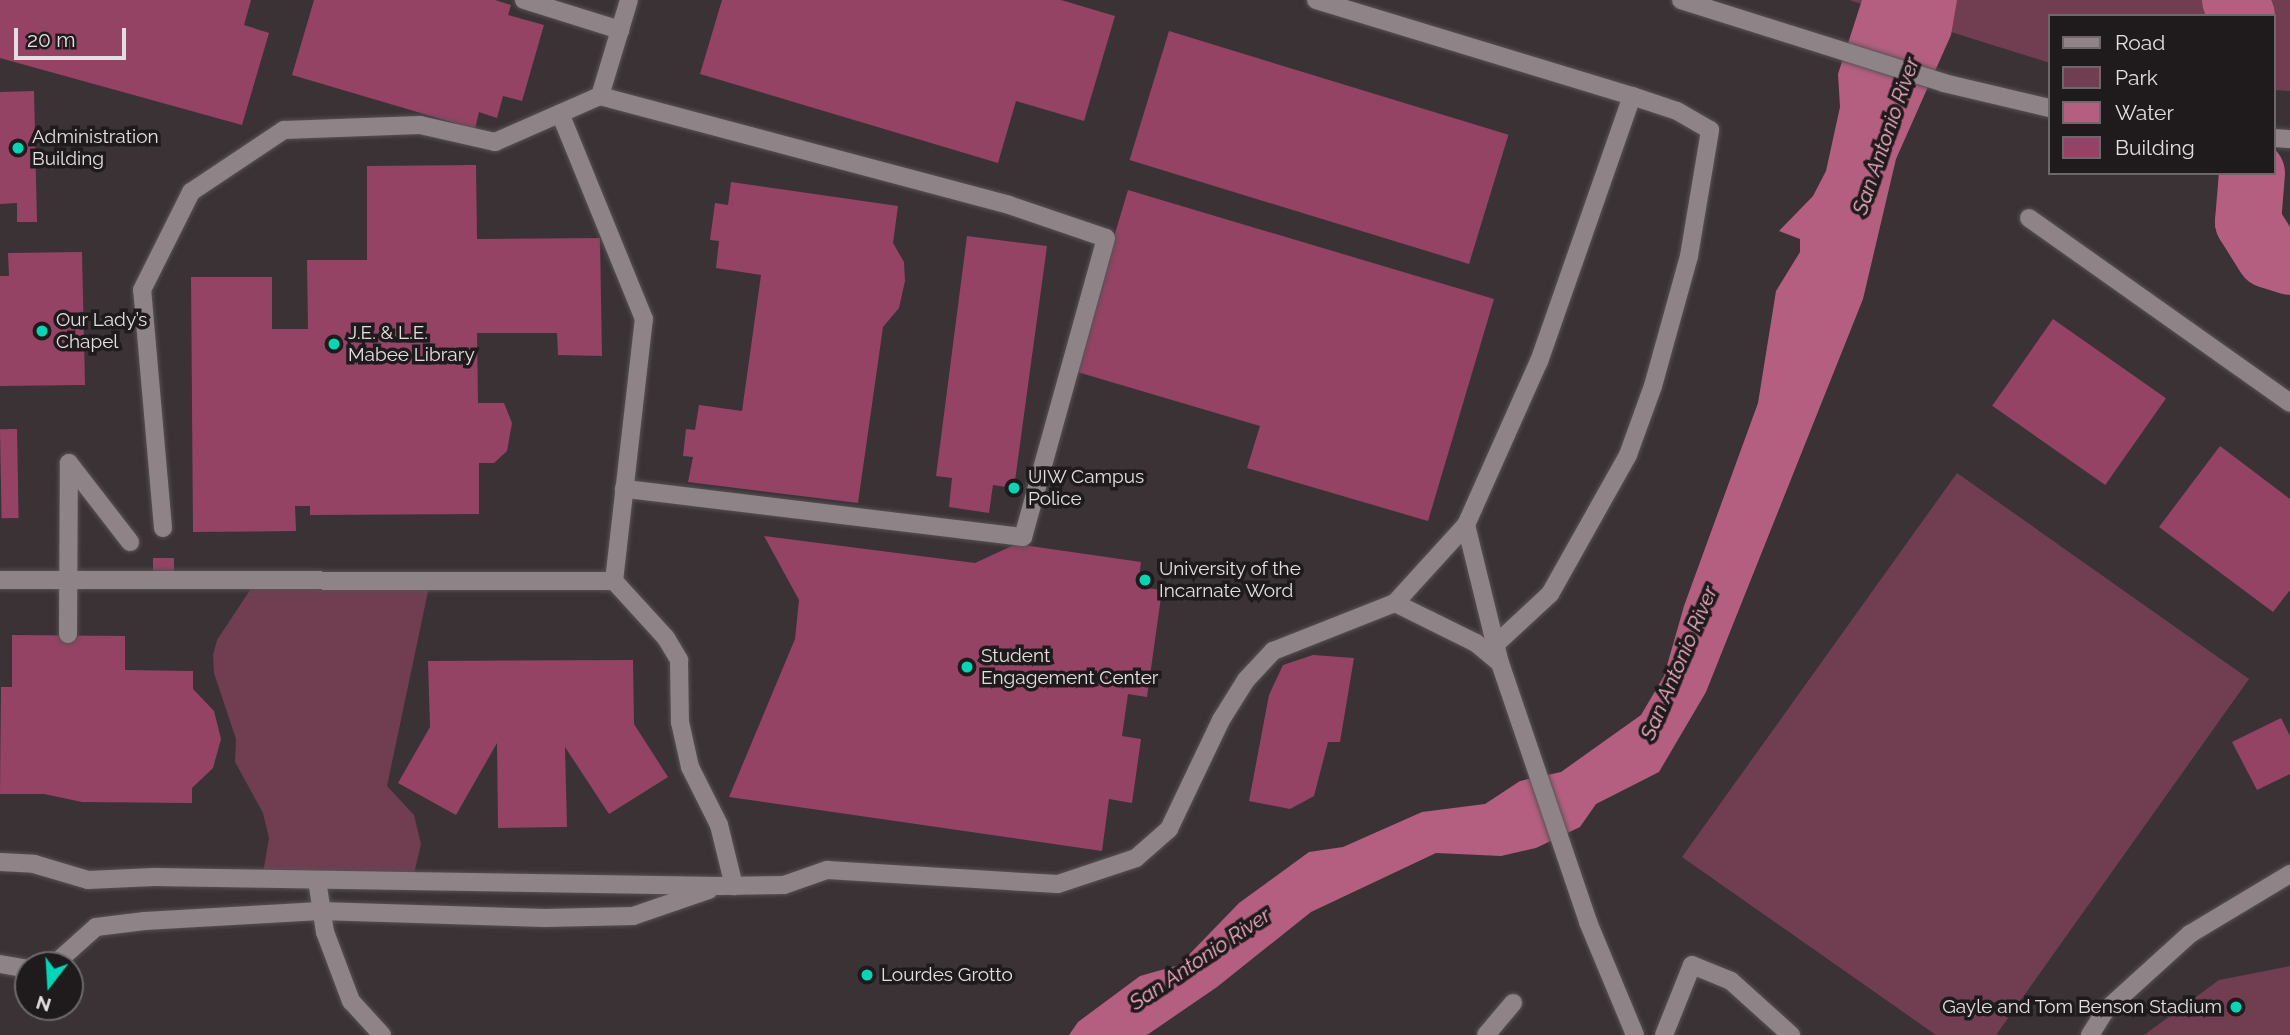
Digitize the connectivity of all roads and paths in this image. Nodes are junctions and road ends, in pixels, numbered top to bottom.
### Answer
1 (524, 0) edge
2 (629, 0) edge
3 (1316, 0) edge
4 (1681, 0) edge
5 (620, 30) junction
6 (600, 96) junction
7 (1632, 96) junction
8 (2048, 108) edge
9 (560, 113) junction
10 (2029, 218) dead end
11 (2290, 403) edge
12 (624, 489) junction
13 (1466, 525) junction
14 (163, 528) dead end
15 (130, 541) dead end
16 (0, 580) edge
17 (69, 581) junction
18 (614, 581) junction
19 (1395, 603) junction
20 (68, 634) dead end
21 (1496, 644) junction
22 (1500, 663) junction
23 (0, 862) edge
24 (2290, 874) edge
25 (317, 880) junction
26 (727, 886) junction
27 (320, 911) junction
28 (69, 951) edge
29 (1513, 1003) dead end
30 (382, 1035) edge
31 (1486, 1035) edge
32 (1635, 1035) edge
33 (1664, 1035) edge
34 (1791, 1035) edge
35 (2090, 1035) edge

1 - 5 street
2 - 5 street
3 - 7 street
4 - 8 street
5 - 6 street
6 - 9 street
6 - 12 street
7 - 13 street
7 - 21 street
9 - 12 street
9 - 14 street
10 - 11 street
12 - 18 street
13 - 19 street
13 - 21 street
15 - 17 street
16 - 17 street
17 - 18 street
17 - 20 street
18 - 26 street
19 - 22 street
19 - 26 street
21 - 22 street
22 - 32 street
23 - 25 street
24 - 35 street
25 - 26 street
25 - 27 street
26 - 27 street
27 - 28 street
27 - 30 street
29 - 31 street
33 - 34 street

